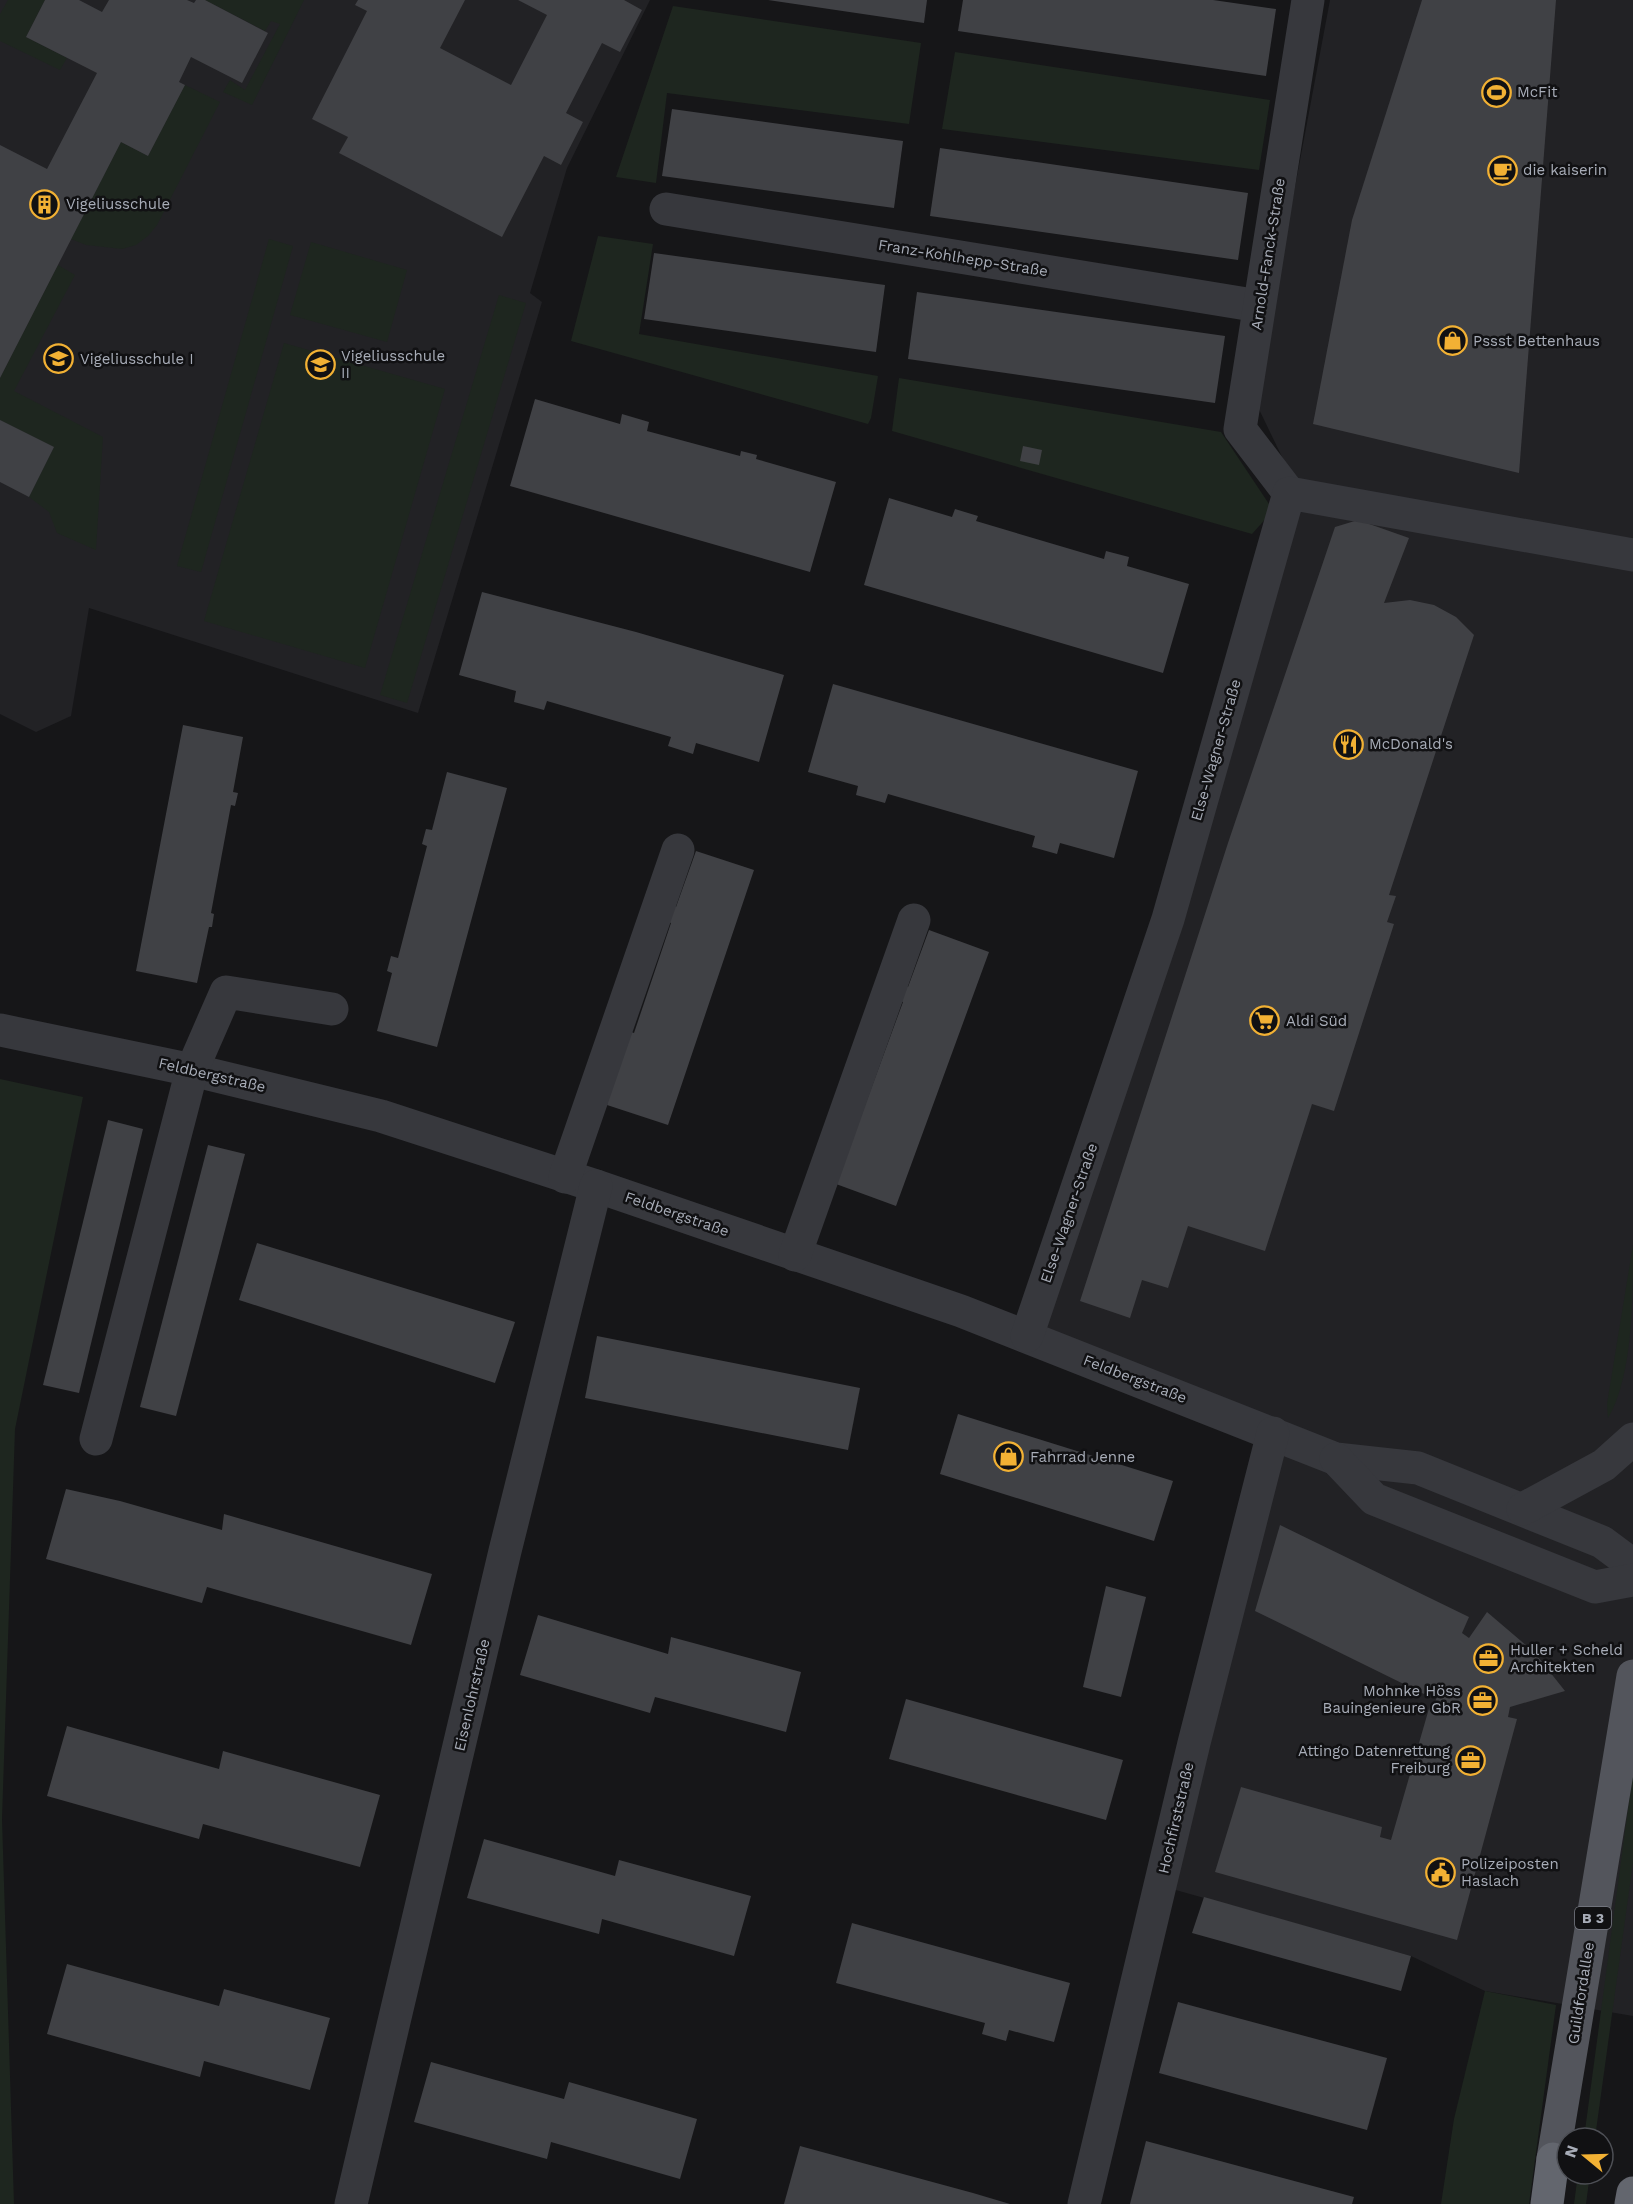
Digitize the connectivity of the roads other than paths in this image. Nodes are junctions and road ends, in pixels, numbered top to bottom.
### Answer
1 (1308, 0) edge
2 (666, 209) dead end
3 (1259, 306) junction
4 (1289, 493) junction
5 (1633, 555) edge
6 (678, 850) dead end
7 (914, 920) dead end
8 (332, 1009) dead end
9 (0, 1030) edge
10 (192, 1070) junction
11 (581, 1181) junction
12 (795, 1255) junction
13 (1027, 1336) junction
14 (1273, 1433) junction
15 (96, 1439) dead end
16 (1633, 1439) edge
17 (1336, 1459) junction
18 (1523, 1509) junction
19 (1633, 1565) edge
20 (1633, 1580) edge
21 (1633, 1677) edge
22 (1553, 2159) joint
23 (1633, 2193) edge
24 (351, 2204) edge
25 (1084, 2204) edge
26 (1547, 2204) edge
27 (1631, 2204) edge

1 - 3 street, Arnold-Fanck-Straße
2 - 3 street, Franz-Kohlhepp-Straße
3 - 4 street, Arnold-Fanck-Straße
4 - 5 street
4 - 13 street, Else-Wagner-Straße
6 - 11 street, Eisenlohrstraße
7 - 12 street
8 - 10 street
9 - 10 street, Feldbergstraße
10 - 11 street, Feldbergstraße
10 - 15 street
11 - 12 street, Feldbergstraße
11 - 24 street, Eisenlohrstraße
12 - 13 street, Feldbergstraße
13 - 14 street, Feldbergstraße
14 - 17 street, Feldbergstraße
14 - 25 street, Hochfirststraße
16 - 18 street
17 - 18 street, Feldbergstraße
17 - 20 street, Feldbergstraße
18 - 19 street, Feldbergstraße
21 - 22 main road, Guildfordallee / B 3
22 - 26 highway, Guildfordallee / B 3
23 - 27 highway

